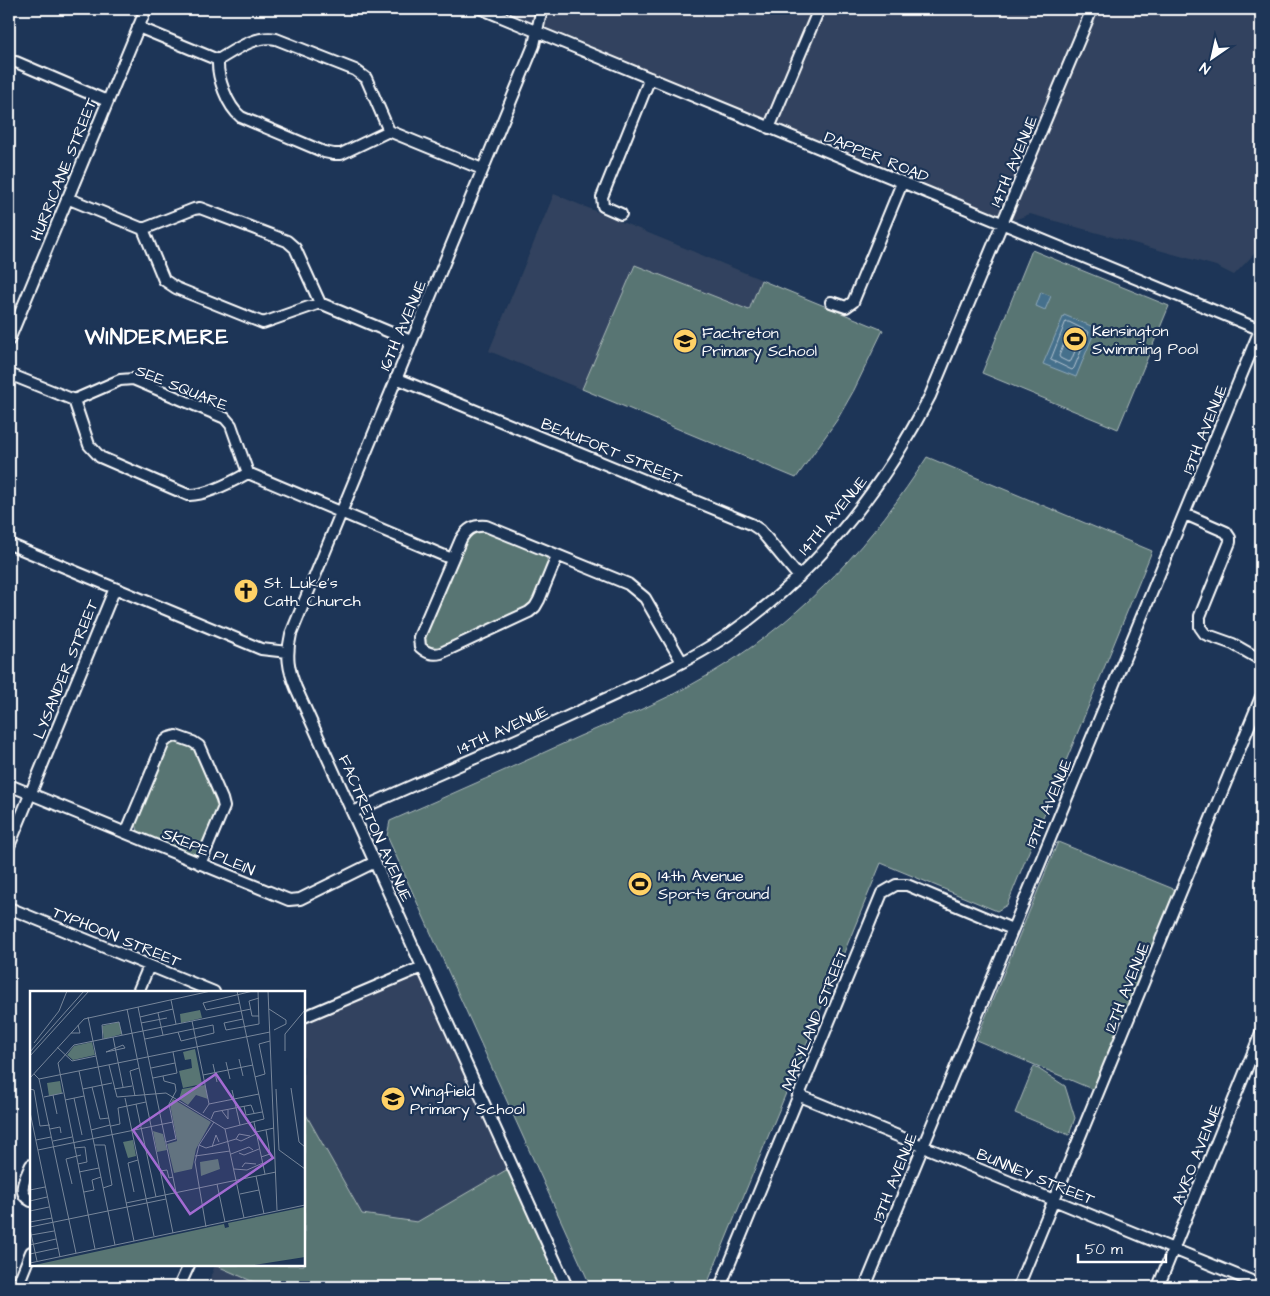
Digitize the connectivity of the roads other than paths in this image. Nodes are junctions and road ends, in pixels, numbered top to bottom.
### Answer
1 (146, 9) edge
2 (482, 9) edge
3 (543, 9) edge
4 (819, 9) edge
5 (1092, 9) edge
6 (138, 27) junction
7 (536, 31) junction
8 (218, 60) junction
9 (9, 62) edge
10 (650, 78) junction
11 (107, 101) junction
12 (769, 128) junction
13 (389, 131) junction
14 (482, 169) junction
15 (902, 183) junction
16 (67, 198) junction
17 (621, 214) dead end
18 (1003, 224) junction
19 (143, 229) junction
20 (831, 302) dead end
21 (320, 303) junction
22 (1261, 330) edge
23 (9, 340) edge
24 (412, 340) junction
25 (9, 374) edge
26 (396, 378) junction
27 (74, 400) junction
28 (248, 472) junction
29 (341, 512) junction
30 (1185, 514) junction
31 (9, 544) edge
32 (557, 556) junction
33 (452, 559) junction
34 (799, 577) junction
35 (114, 588) junction
36 (288, 652) junction
37 (1261, 660) edge
38 (682, 662) junction
39 (1261, 697) edge
40 (9, 784) edge
41 (30, 793) junction
42 (353, 812) junction
43 (126, 833) junction
44 (9, 846) edge
45 (375, 862) junction
46 (200, 864) junction
47 (9, 908) edge
48 (1012, 929) junction
49 (149, 966) junction
50 (422, 966) junction
51 (138, 991) edge
52 (212, 991) edge
53 (305, 1017) edge
54 (1261, 1033) edge
55 (798, 1095) junction
56 (923, 1146) junction
57 (30, 1168) edge
58 (1054, 1200) junction
59 (30, 1201) edge
60 (1174, 1249) junction
61 (30, 1254) edge
62 (189, 1266) edge
63 (1261, 1285) edge
64 (17, 1287) edge
65 (180, 1287) edge
66 (567, 1287) edge
67 (720, 1287) edge
68 (865, 1287) edge
69 (1018, 1287) edge
70 (1158, 1287) edge

1 - 6 street, HURRICANE STREET
2 - 7 street, DAPPER ROAD
3 - 7 street, 16TH AVENUE
4 - 12 street
5 - 18 street, 14TH AVENUE
6 - 8 street
6 - 11 street, HURRICANE STREET
7 - 10 street, DAPPER ROAD
7 - 14 street, 16TH AVENUE
8 - 13 street
8 - 13 street
9 - 11 street
10 - 12 street, DAPPER ROAD
10 - 17 street
11 - 16 street, HURRICANE STREET
12 - 15 street, DAPPER ROAD
13 - 14 street
14 - 24 street, 16TH AVENUE
15 - 18 street, DAPPER ROAD
15 - 20 street
16 - 19 street
16 - 23 street, HURRICANE STREET
18 - 22 street, DAPPER ROAD
18 - 34 street, 14TH AVENUE
19 - 21 street
19 - 21 street
21 - 24 street
22 - 30 street, 13TH AVENUE
24 - 26 street, 16TH AVENUE
25 - 27 street
26 - 29 street, 16TH AVENUE
26 - 34 street, BEAUFORT STREET
27 - 28 street, SEE SQUARE
27 - 28 street
28 - 29 street
29 - 33 street
29 - 36 street, 16TH AVENUE
30 - 37 street
30 - 48 street, 13TH AVENUE
31 - 35 street
32 - 33 street
32 - 33 street
32 - 38 street
34 - 38 street, 14TH AVENUE
35 - 36 street
35 - 41 street, LYSANDER STREET
36 - 42 street, FACTRETON AVENUE
38 - 42 street, 14TH AVENUE
39 - 58 street, 12TH AVENUE
40 - 41 street, SKEPE PLEIN
41 - 43 street, SKEPE PLEIN
41 - 44 street, LYSANDER STREET
42 - 45 street, FACTRETON AVENUE
43 - 46 street, SKEPE PLEIN
43 - 46 street
45 - 46 street, SKEPE PLEIN
45 - 50 street, FACTRETON AVENUE
47 - 49 street, TYPHOON STREET
48 - 55 street, MARYLAND STREET
48 - 56 street, 13TH AVENUE
49 - 51 street
49 - 52 street, TYPHOON STREET
50 - 53 street
50 - 66 street, FACTRETON AVENUE
54 - 60 street, AVRO AVENUE
55 - 56 street, BUNNEY STREET
55 - 67 street, MARYLAND STREET
56 - 58 street, BUNNEY STREET
56 - 68 street, 13TH AVENUE
57 - 59 street
58 - 60 street, BUNNEY STREET
58 - 69 street, 12TH AVENUE
60 - 63 street, BUNNEY STREET
60 - 70 street, AVRO AVENUE
61 - 64 street
62 - 65 street

